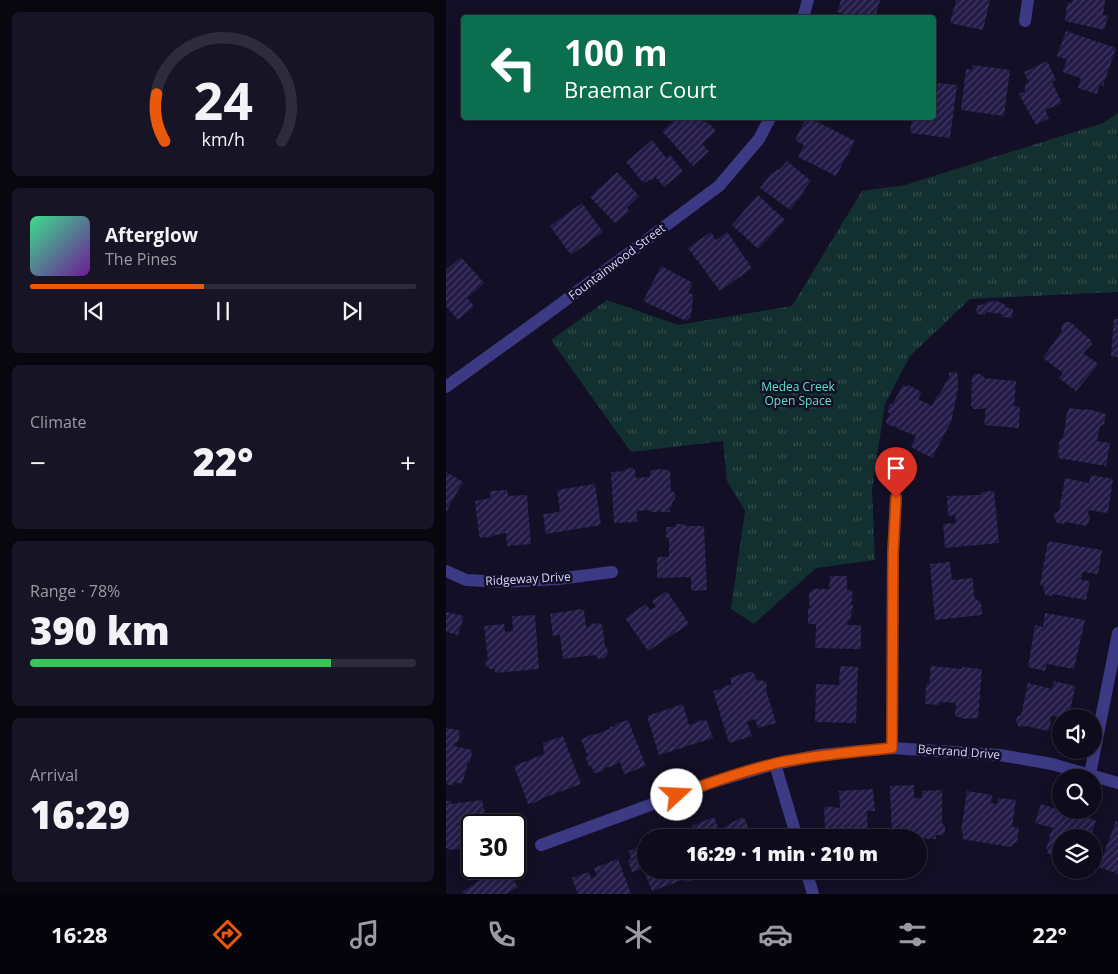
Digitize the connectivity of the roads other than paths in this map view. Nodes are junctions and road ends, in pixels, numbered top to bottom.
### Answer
1 (808, 0) edge
2 (1028, 0) edge
3 (804, 15) edge
4 (1025, 21) dead end
5 (769, 120) edge
6 (446, 387) edge
7 (896, 498) dead end
8 (446, 571) edge
9 (612, 572) dead end
10 (1118, 633) edge
11 (892, 748) junction
12 (775, 764) junction
13 (1071, 769) edge
14 (1091, 769) edge
15 (1102, 778) edge
16 (1118, 783) edge
17 (794, 829) edge
18 (542, 845) dead end
19 (809, 879) edge
20 (813, 894) edge

1 - 3 street
2 - 4 street
5 - 6 street, Fountainwood Street
7 - 11 street
8 - 9 street, Ridgeway Drive
10 - 14 street
11 - 12 street, Bertrand Drive
11 - 13 street, Bertrand Drive
12 - 17 street
12 - 18 street, Bertrand Drive
15 - 16 street, Bertrand Drive
19 - 20 street

